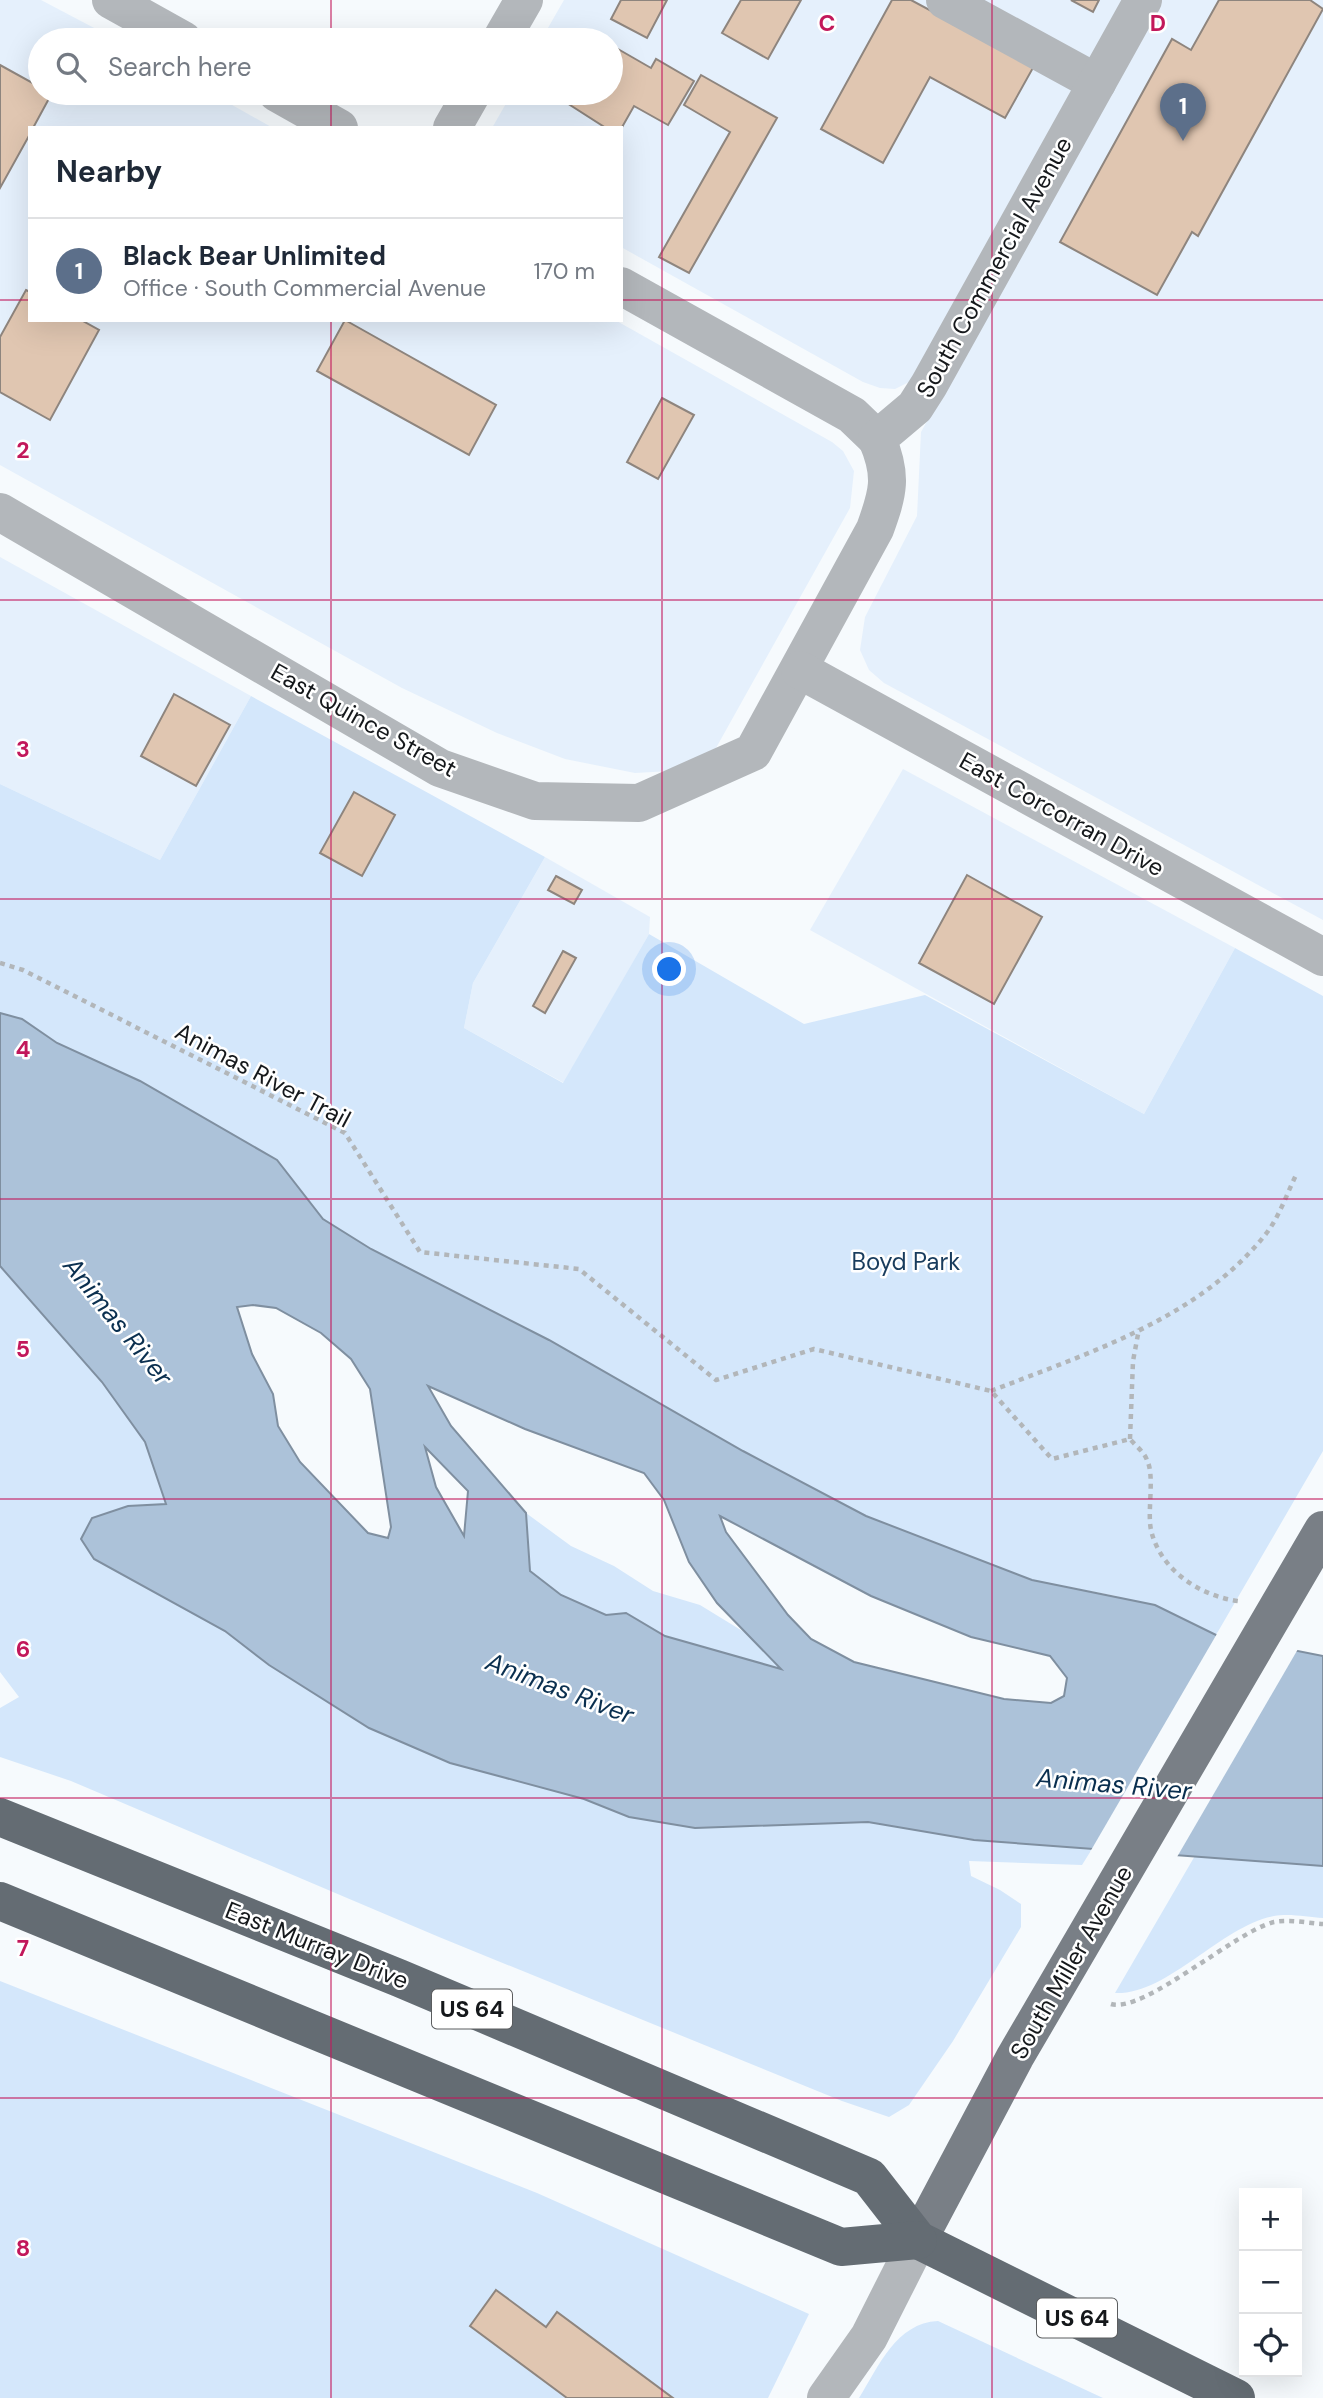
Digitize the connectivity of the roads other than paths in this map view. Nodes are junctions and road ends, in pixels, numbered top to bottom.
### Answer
1 (111, 0) edge
2 (524, 0) edge
3 (945, 0) edge
4 (1143, 0) edge
5 (161, 28) edge
6 (508, 28) edge
7 (1097, 82) junction
8 (298, 105) edge
9 (465, 105) edge
10 (335, 126) edge
11 (453, 126) edge
12 (623, 287) edge
13 (877, 439) junction
14 (0, 512) edge
15 (800, 670) junction
16 (1323, 957) edge
17 (1319, 1537) edge
18 (0, 1816) edge
19 (0, 1901) edge
20 (918, 2240) junction
21 (826, 2398) edge
22 (1236, 2398) edge

1 - 5 street
2 - 6 street
3 - 7 street
4 - 7 street, South Commercial Avenue
7 - 13 street, South Commercial Avenue
8 - 10 street
9 - 11 street
12 - 13 street
13 - 15 street
14 - 15 street, East Quince Street
15 - 16 street, East Corcorran Drive
17 - 20 main road, South Miller Avenue
18 - 20 highway, East Murray Drive / US 64
19 - 20 highway
20 - 21 street, South Miller Avenue
20 - 22 highway, East Murray Drive / US 64

